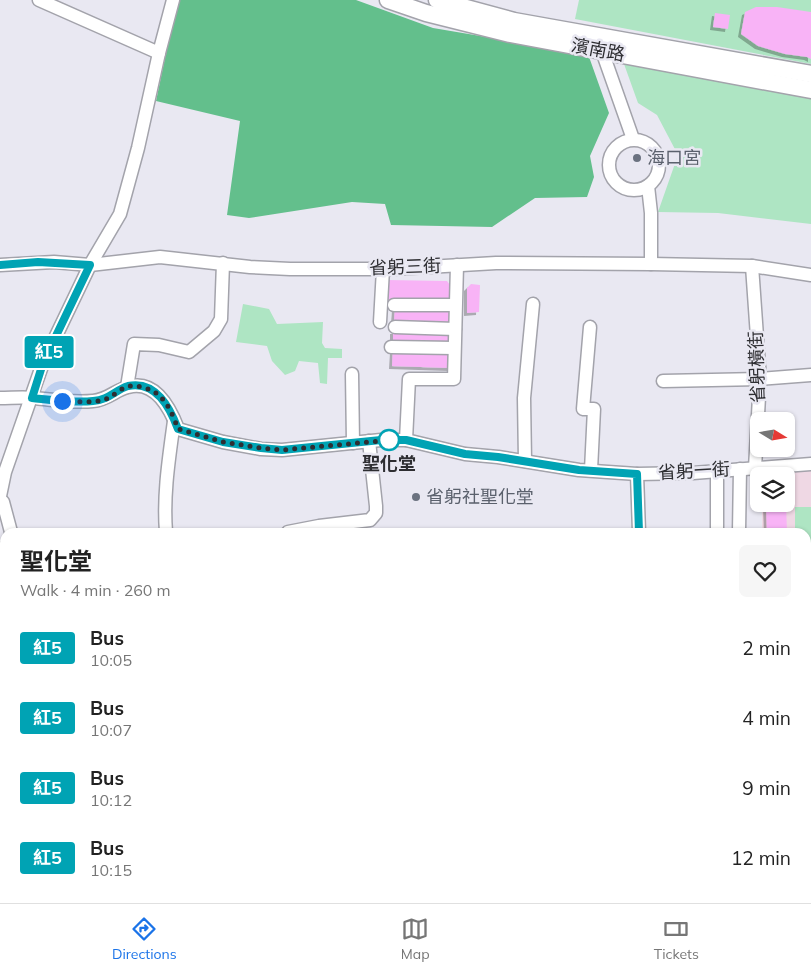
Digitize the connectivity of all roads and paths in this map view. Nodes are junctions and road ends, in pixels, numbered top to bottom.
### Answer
1 (39, 0) edge
2 (173, 0) edge
3 (388, 0) edge
4 (437, 0) edge
5 (602, 51) junction
6 (159, 54) junction
7 (811, 74) edge
8 (811, 90) edge
9 (633, 139) junction
10 (648, 186) junction
11 (223, 263) junction
12 (651, 264) junction
13 (0, 265) edge
14 (90, 265) junction
15 (457, 265) junction
16 (752, 266) junction
17 (383, 269) junction
18 (811, 275) edge
19 (533, 304) dead end
20 (394, 305) dead end
21 (455, 306) junction
22 (380, 322) dead end
23 (395, 327) dead end
24 (590, 327) dead end
25 (455, 329) junction
26 (391, 347) dead end
27 (454, 348) junction
28 (352, 374) dead end
29 (811, 375) edge
30 (760, 379) junction
31 (663, 381) dead end
32 (127, 387) junction
33 (0, 398) edge
34 (32, 398) junction
35 (174, 419) junction
36 (406, 440) junction
37 (369, 442) junction
38 (352, 443) junction
39 (525, 461) junction
40 (811, 464) edge
41 (755, 467) edge
42 (769, 467) edge
43 (750, 468) edge
44 (740, 469) junction
45 (591, 470) junction
46 (717, 471) junction
47 (637, 474) junction
48 (0, 497) edge
49 (10, 528) edge
50 (166, 528) edge
51 (325, 528) edge
52 (639, 528) edge
53 (717, 528) edge
54 (739, 528) edge

1 - 6 street
2 - 6 street
3 - 5 main road, 濱南路
4 - 7 main road, 濱南路
5 - 8 main road, 濱南路
5 - 9 street
6 - 14 street
9 - 10 street
9 - 10 street
10 - 12 street
11 - 14 street, 省躬三街
11 - 17 street, 省躬三街
11 - 32 street
12 - 15 street, 省躬三街
12 - 16 street, 省躬三街
13 - 14 street, 省躬三街
14 - 34 street
15 - 17 street, 省躬三街
15 - 21 street
16 - 18 street, 省躬三街
16 - 30 street, 省躬橫街
17 - 22 street
19 - 39 street
20 - 21 street
21 - 25 street
23 - 25 street
24 - 45 street
25 - 27 street
26 - 27 street
27 - 36 street
28 - 38 street
29 - 30 street
30 - 31 street
30 - 41 street, 省躬橫街
32 - 34 street
32 - 35 street
33 - 34 street
34 - 48 street
35 - 38 street, 省躬一街
35 - 50 street
36 - 37 street, 省躬一街
36 - 39 street, 省躬一街
37 - 38 street, 省躬一街
37 - 51 street
39 - 45 street, 省躬一街
40 - 42 street, 省躬一街
43 - 44 street, 省躬一街
44 - 46 street, 省躬一街
44 - 54 street
45 - 47 street, 省躬一街
46 - 47 street, 省躬一街
46 - 53 street
47 - 52 street
48 - 49 street

